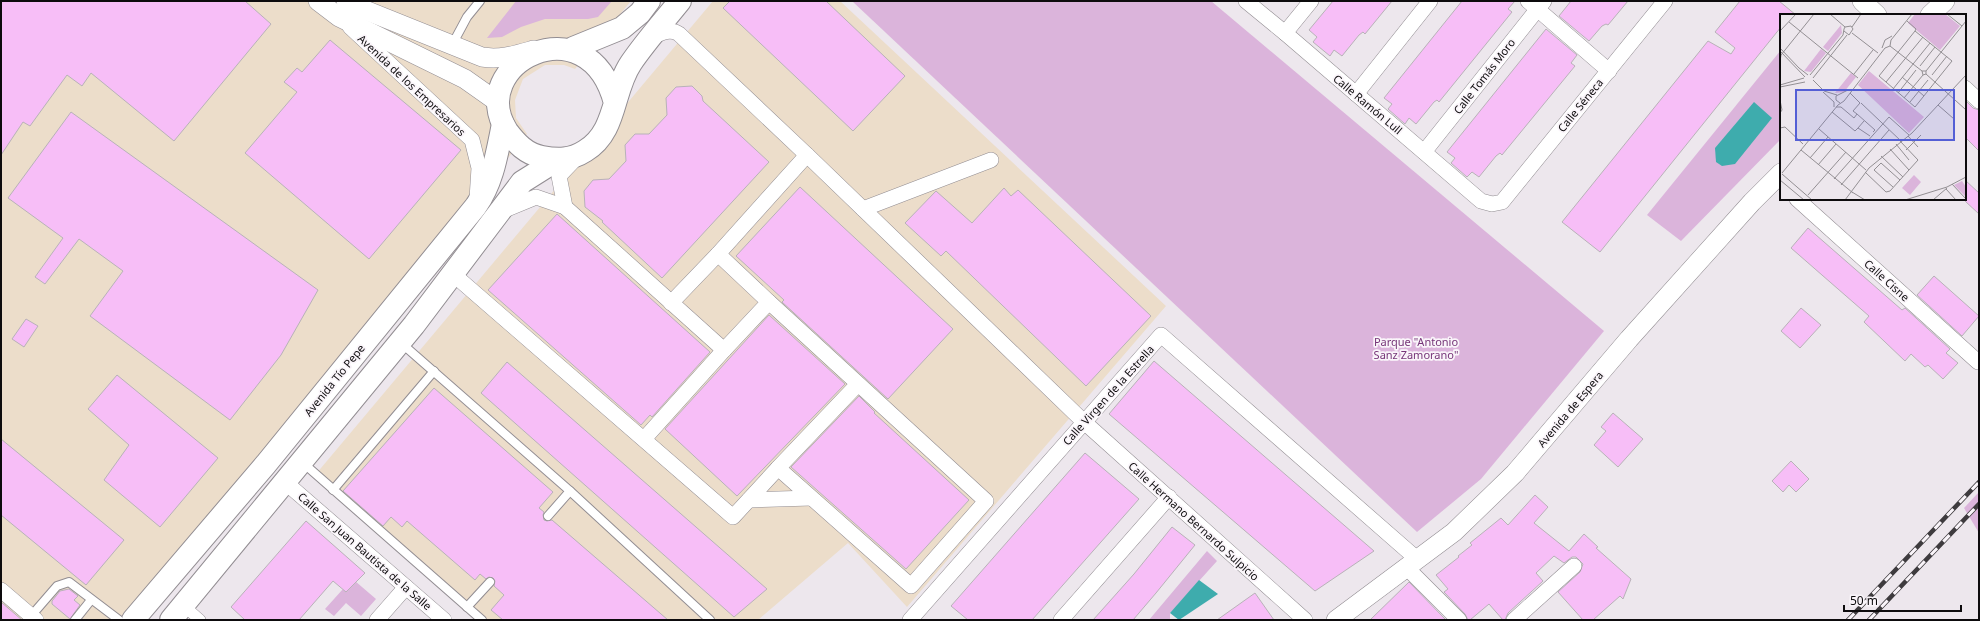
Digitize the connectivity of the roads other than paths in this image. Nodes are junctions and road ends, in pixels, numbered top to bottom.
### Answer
1 (318, 1) edge
2 (480, 1) edge
3 (649, 1) edge
4 (680, 1) edge
5 (1246, 1) edge
6 (1311, 1) edge
7 (1430, 1) edge
8 (1665, 1) edge
9 (1862, 1) edge
10 (1945, 1) edge
11 (1536, 4) edge
12 (342, 9) edge
13 (1876, 14) edge
14 (1931, 14) edge
15 (676, 31) junction
16 (1286, 33) junction
17 (653, 36) junction
18 (451, 46) junction
19 (541, 48) junction
20 (573, 48) junction
21 (1609, 71) junction
22 (1966, 89) edge
23 (1356, 94) junction
24 (1979, 101) edge
25 (499, 102) junction
26 (616, 103) junction
27 (503, 124) junction
28 (1424, 152) junction
29 (807, 155) junction
30 (578, 156) junction
31 (557, 160) junction
32 (991, 160) dead end
33 (1779, 179) edge
34 (1797, 200) edge
35 (1492, 204) joint
36 (476, 206) junction
37 (565, 207) junction
38 (863, 209) junction
39 (500, 212) junction
40 (718, 254) junction
41 (453, 274) junction
42 (769, 302) junction
43 (671, 303) junction
44 (400, 342) junction
45 (724, 350) junction
46 (1978, 362) dead end
47 (434, 372) junction
48 (858, 384) junction
49 (1083, 422) junction
50 (644, 439) junction
51 (301, 461) junction
52 (778, 468) junction
53 (285, 482) junction
54 (333, 490) junction
55 (570, 491) junction
56 (1169, 497) junction
57 (811, 498) junction
58 (749, 500) junction
59 (548, 516) dead end
60 (1412, 563) junction
61 (1574, 566) dead end
62 (490, 582) dead end
63 (406, 587) junction
64 (1, 590) edge
65 (91, 600) junction
66 (467, 607) junction
67 (185, 615) edge
68 (33, 618) edge
69 (75, 620) edge
70 (119, 620) edge
71 (133, 620) edge
72 (377, 620) edge
73 (444, 620) edge
74 (482, 620) edge
75 (710, 620) edge
76 (910, 620) edge
77 (1061, 620) edge
78 (1305, 620) edge
79 (1336, 620) edge
80 (1459, 620) edge
81 (1514, 620) edge

1 - 12 street, Avenida de los Empresarios
2 - 18 lane
3 - 20 main road
4 - 15 street
4 - 17 main road
5 - 16 street, Calle Ramón Lull
6 - 16 street
7 - 23 street
8 - 21 street, Calle Séneca
9 - 13 street
10 - 14 street
11 - 21 street
11 - 28 street, Calle Tomás Moro
12 - 18 street, Avenida de los Empresarios
12 - 25 street, Avenida de los Empresarios
12 - 36 street, Avenida de los Empresarios
15 - 17 street
15 - 29 street, Calle Hermano Bernardo Sulpicio
16 - 23 street, Calle Ramón Lull
17 - 26 main road
18 - 19 street, Avenida de los Empresarios
19 - 20 main road
19 - 25 main road
20 - 26 main road
21 - 35 street, Calle Séneca
22 - 24 street
23 - 28 street, Calle Ramón Lull
25 - 27 main road
26 - 30 main road
27 - 31 main road
27 - 36 main road, Avenida Tío Pepe
28 - 35 street, Calle Ramón Lull
29 - 38 street, Calle Hermano Bernardo Sulpicio
29 - 40 street
30 - 31 main road
30 - 37 street
31 - 39 main road
32 - 38 street
33 - 60 street, Avenida de Espera
34 - 46 street, Calle Cisne
36 - 71 main road, Avenida Tío Pepe
37 - 39 street
37 - 43 street
38 - 49 street, Calle Hermano Bernardo Sulpicio
39 - 41 main road
40 - 42 street
40 - 43 street
41 - 44 main road
41 - 50 street
42 - 45 street
42 - 48 street
43 - 45 street
44 - 47 lane
44 - 51 main road
45 - 50 street
47 - 54 lane
47 - 55 lane
48 - 52 street
48 - 57 street
49 - 56 street, Calle Hermano Bernardo Sulpicio
49 - 60 street, Calle Virgen de la Estrella
49 - 76 street, Calle Virgen de la Estrella
50 - 58 street
51 - 53 main road
51 - 54 lane
52 - 57 street
52 - 58 street
53 - 63 street, Calle San Juan Bautista de la Salle
53 - 67 main road
54 - 66 lane
55 - 59 lane
55 - 75 lane
56 - 77 street
56 - 78 street, Calle Hermano Bernardo Sulpicio
57 - 58 street
60 - 79 street, Avenida de Espera
60 - 80 street
61 - 81 street
62 - 66 lane
63 - 72 street
63 - 73 street, Calle San Juan Bautista de la Salle
64 - 68 street
65 - 68 lane
65 - 69 lane
65 - 70 lane
66 - 74 lane

